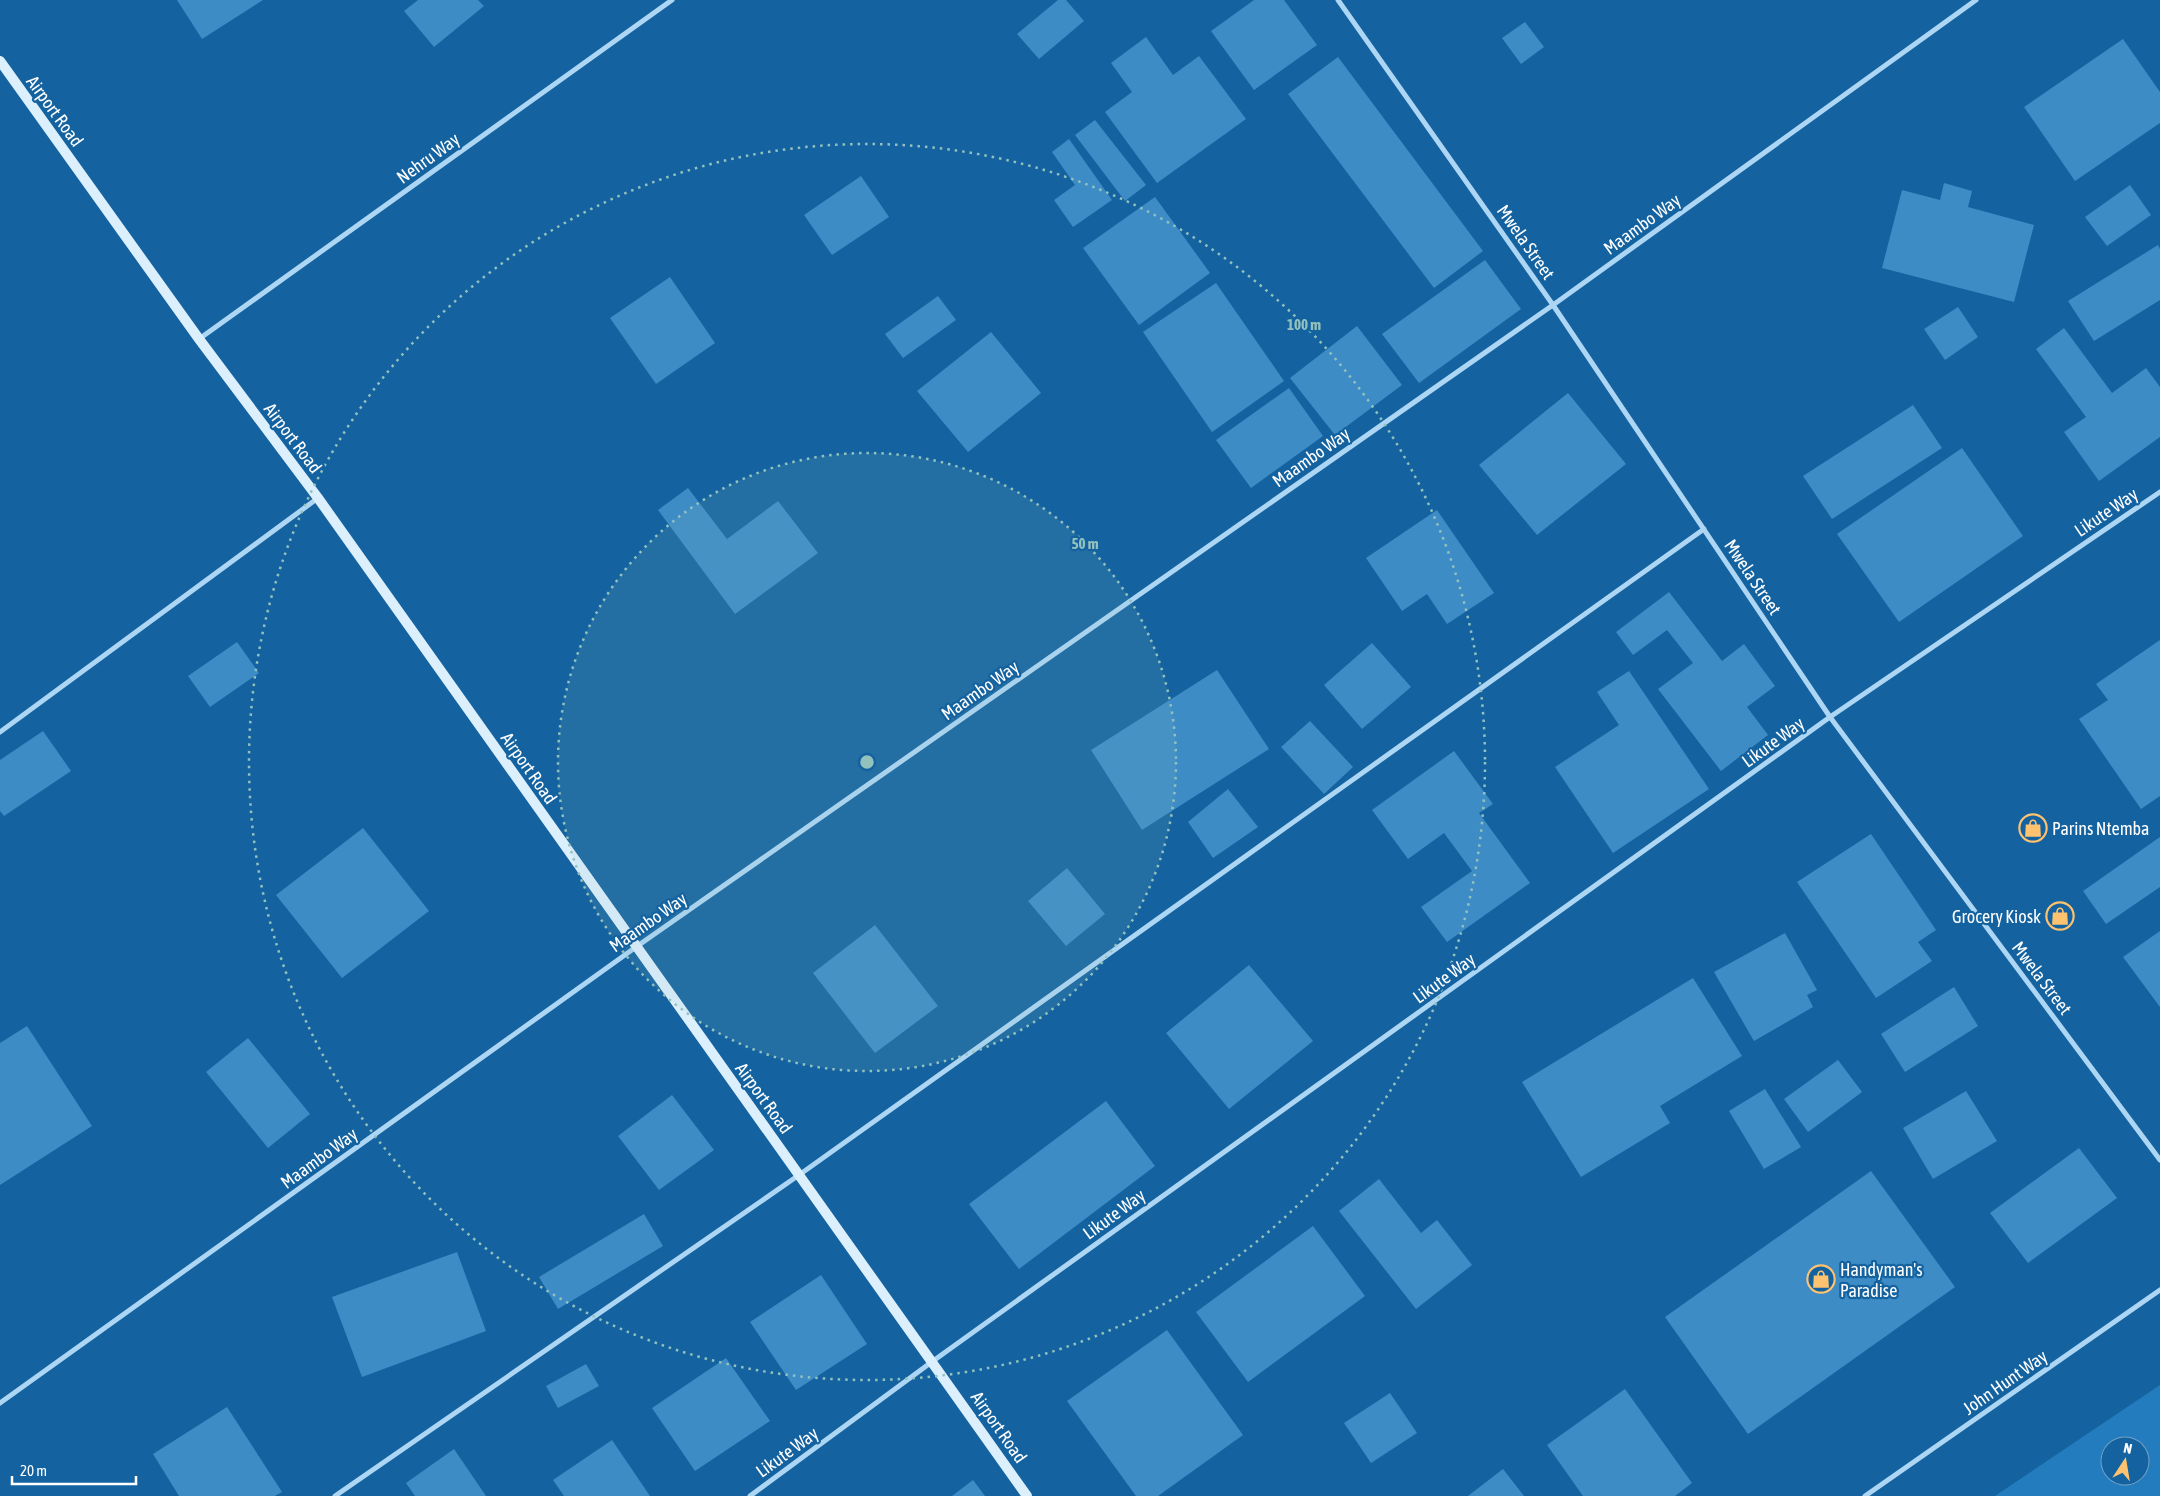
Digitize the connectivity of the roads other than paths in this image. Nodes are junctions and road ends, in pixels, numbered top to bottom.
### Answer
1 (672, 0) edge
2 (1338, 0) edge
3 (1976, 0) edge
4 (0, 61) edge
5 (1553, 305) junction
6 (199, 339) junction
7 (2160, 492) edge
8 (318, 498) junction
9 (1704, 529) junction
10 (1830, 718) junction
11 (0, 732) edge
12 (636, 947) junction
13 (2160, 1160) edge
14 (799, 1176) junction
15 (2160, 1290) edge
16 (932, 1361) junction
17 (0, 1403) edge
18 (335, 1496) edge
19 (750, 1496) edge
20 (1027, 1496) edge
21 (1865, 1496) edge

1 - 6 street, Nehru Way
2 - 5 street, Mwela Street
3 - 5 street, Maambo Way
4 - 6 street, Airport Road
5 - 9 street, Mwela Street
5 - 12 street, Maambo Way
6 - 8 street, Airport Road
7 - 10 street, Likute Way
8 - 11 street
8 - 12 street, Airport Road
9 - 10 street, Mwela Street
9 - 14 street
10 - 13 street, Mwela Street
10 - 16 street, Likute Way
12 - 14 street, Airport Road
12 - 17 street, Maambo Way
14 - 16 street, Airport Road
14 - 18 street
15 - 21 street, John Hunt Way
16 - 19 street, Likute Way
16 - 20 street, Airport Road

